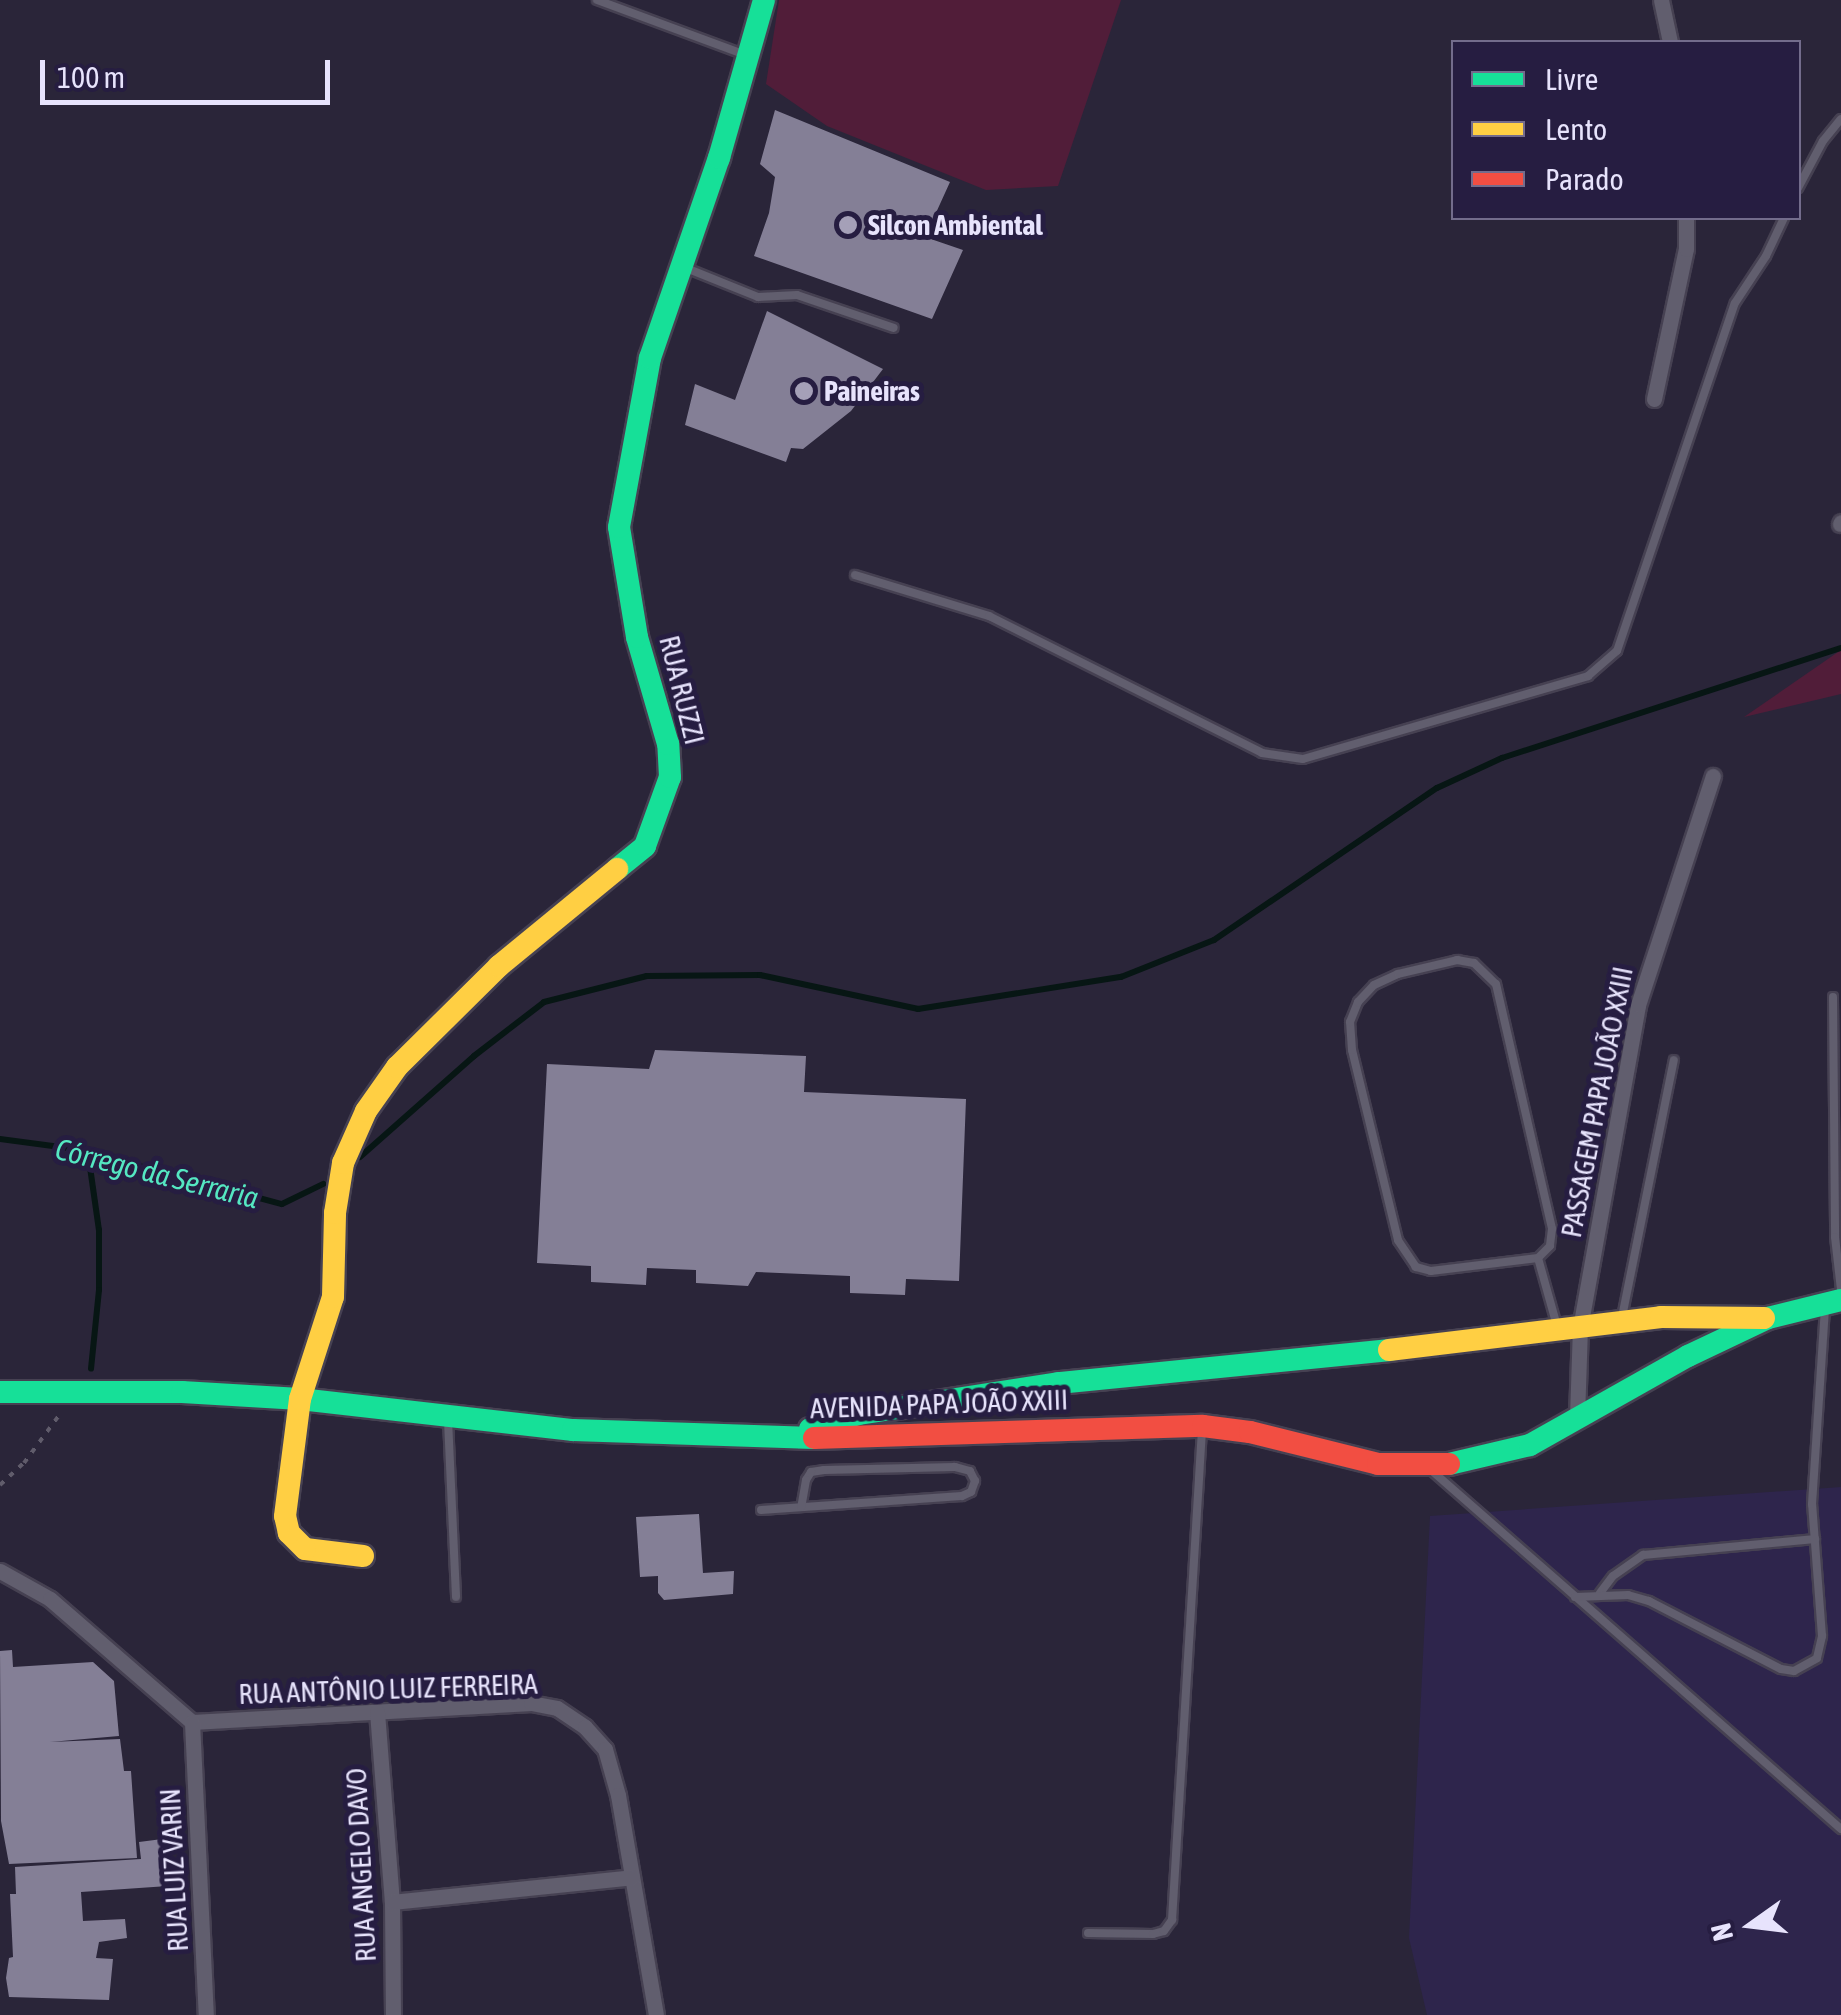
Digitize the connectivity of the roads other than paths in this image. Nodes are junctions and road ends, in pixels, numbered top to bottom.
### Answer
1 (597, 0) edge
2 (764, 0) edge
3 (1661, 0) edge
4 (1670, 40) edge
5 (747, 56) junction
6 (1841, 119) edge
7 (1801, 182) edge
8 (1686, 220) edge
9 (1783, 220) edge
10 (682, 267) junction
11 (894, 328) dead end
12 (1654, 399) dead end
13 (854, 575) dead end
14 (1712, 776) dead end
15 (1833, 997) dead end
16 (1674, 1060) dead end
17 (1538, 1258) junction
18 (1836, 1298) edge
19 (1768, 1318) junction
20 (1621, 1321) junction
21 (1569, 1328) junction
22 (0, 1392) edge
23 (300, 1399) junction
24 (447, 1415) junction
25 (1578, 1416) junction
26 (1202, 1426) junction
27 (776, 1438) junction
28 (1428, 1467) junction
29 (801, 1507) junction
30 (761, 1510) dead end
31 (1815, 1539) junction
32 (364, 1556) dead end
33 (0, 1571) edge
34 (1600, 1594) junction
35 (456, 1596) dead end
36 (1574, 1596) junction
37 (377, 1712) junction
38 (192, 1722) junction
39 (1841, 1829) edge
40 (632, 1877) junction
41 (392, 1902) junction
42 (1088, 1934) dead end
43 (206, 2015) edge
44 (393, 2015) edge
45 (656, 2015) edge

1 - 5 lane
2 - 5 street, RUA RUZZI
3 - 4 street
5 - 10 street, RUA RUZZI
6 - 7 lane
8 - 12 street
9 - 13 lane
10 - 11 lane
10 - 23 street, RUA RUZZI
14 - 21 street, PASSAGEM PAPA JOÃO XXIII
15 - 18 lane
16 - 20 lane
17 - 17 lane
17 - 21 lane
18 - 19 street, AVENIDA PAPA JOÃO XXIII
18 - 31 lane
19 - 20 street
19 - 25 street, AVENIDA PAPA JOÃO XXIII
20 - 21 street
21 - 25 street, PASSAGEM PAPA JOÃO XXIII
21 - 27 street
22 - 23 street, AVENIDA PAPA JOÃO XXIII
23 - 24 street, AVENIDA PAPA JOÃO XXIII
23 - 32 street, RUA RUZZI
24 - 27 street, AVENIDA PAPA JOÃO XXIII
24 - 35 lane
25 - 28 street, AVENIDA PAPA JOÃO XXIII
26 - 27 street, AVENIDA PAPA JOÃO XXIII
26 - 28 street, AVENIDA PAPA JOÃO XXIII
26 - 42 lane
28 - 36 lane
29 - 29 lane
29 - 30 lane
31 - 34 lane
31 - 34 lane
33 - 38 street
34 - 36 lane
36 - 39 lane
37 - 38 street, RUA ANTÔNIO LUIZ FERREIRA
37 - 40 street, RUA ANTÔNIO LUIZ FERREIRA
37 - 41 street, RUA ANGELO DAVO
38 - 43 street, RUA LUIZ VARIN
40 - 41 street
40 - 45 street, RUA ANTÔNIO LUIZ FERREIRA
41 - 44 street, RUA ANGELO DAVO

